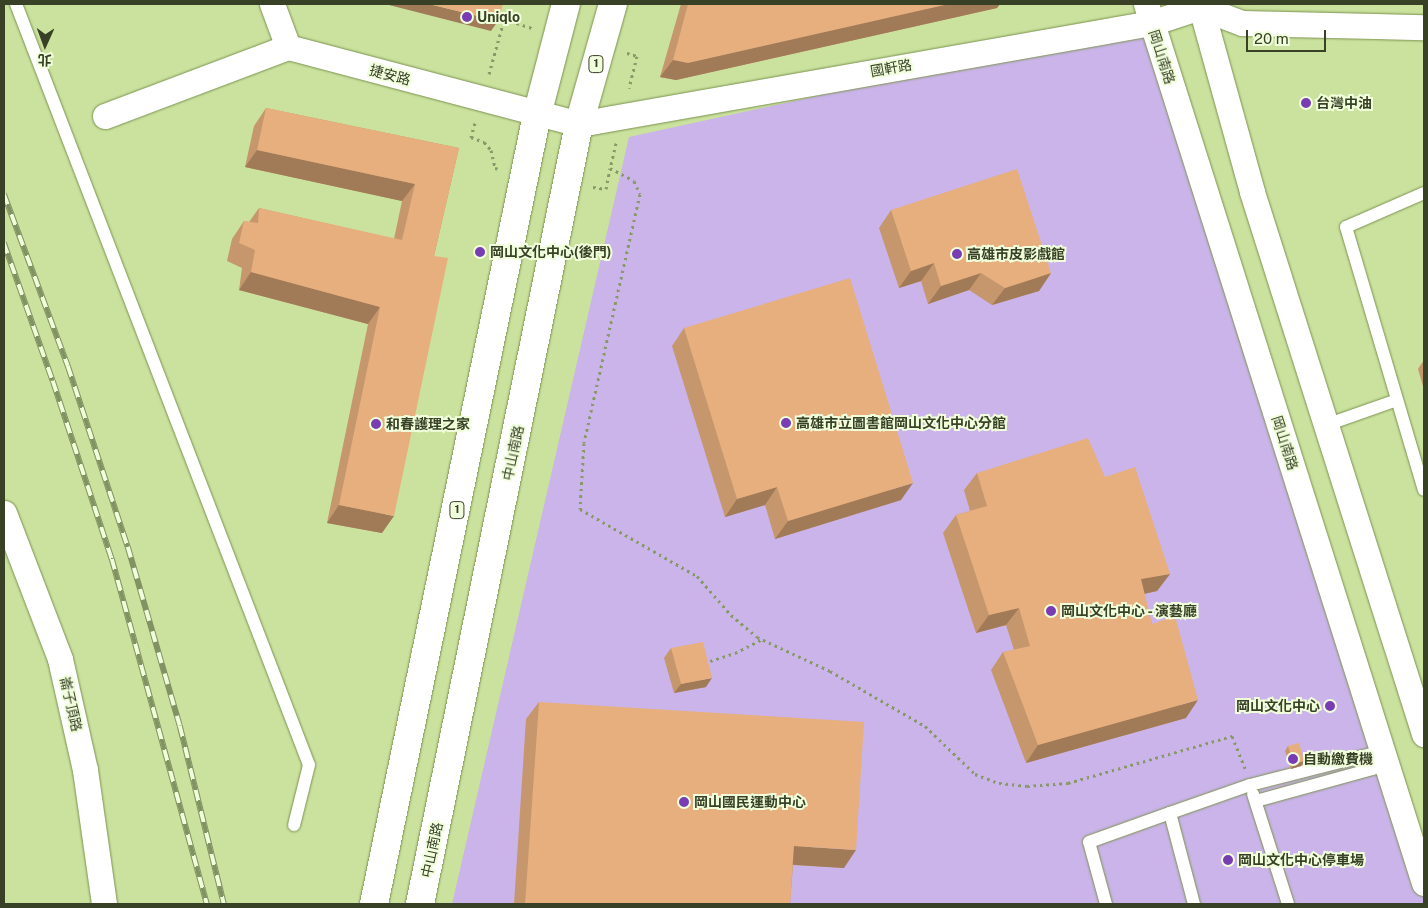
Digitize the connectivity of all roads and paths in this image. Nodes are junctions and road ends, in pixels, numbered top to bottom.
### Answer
1 (16, 4) edge
2 (272, 4) edge
3 (566, 4) edge
4 (613, 4) edge
5 (1204, 5) edge
6 (500, 11) edge
7 (1149, 13) edge
8 (1424, 27) edge
9 (558, 36) junction
10 (601, 46) junction
11 (288, 47) junction
12 (537, 115) junction
13 (106, 116) dead end
14 (622, 116) junction
15 (580, 124) junction
16 (1424, 193) edge
17 (1398, 400) junction
18 (1326, 425) junction
19 (1424, 490) edge
20 (4, 513) edge
21 (761, 640) junction
22 (700, 664) edge
23 (1424, 734) edge
24 (1385, 758) junction
25 (1250, 785) junction
26 (1256, 801) junction
27 (1170, 813) junction
28 (294, 825) dead end
29 (1424, 883) edge
30 (104, 904) edge
31 (374, 904) edge
32 (420, 904) edge
33 (1106, 904) edge
34 (1194, 904) edge
35 (1288, 904) edge

1 - 28 lane
2 - 11 street
3 - 9 main road, 1
4 - 10 main road, 中山南路 / 1
5 - 7 street, 國軒路
5 - 8 street
5 - 18 street
6 - 9 path
7 - 14 street, 國軒路
7 - 24 street, 岡山南路
9 - 12 main road, 1
10 - 14 path
10 - 15 main road, 中山南路 / 1
11 - 12 street, 捷安路
11 - 13 street
12 - 15 street, 捷安路
12 - 31 main road, 1
14 - 15 street, 國軒路
14 - 21 path
15 - 32 main road, 中山南路 / 1
16 - 17 lane
17 - 18 lane
17 - 19 lane
18 - 23 street
20 - 30 street, 崙子頂路
21 - 22 path
21 - 25 path
24 - 25 lane
24 - 26 lane
24 - 29 street, 岡山南路
25 - 26 lane
25 - 27 lane
26 - 35 lane
27 - 33 lane
27 - 34 lane

